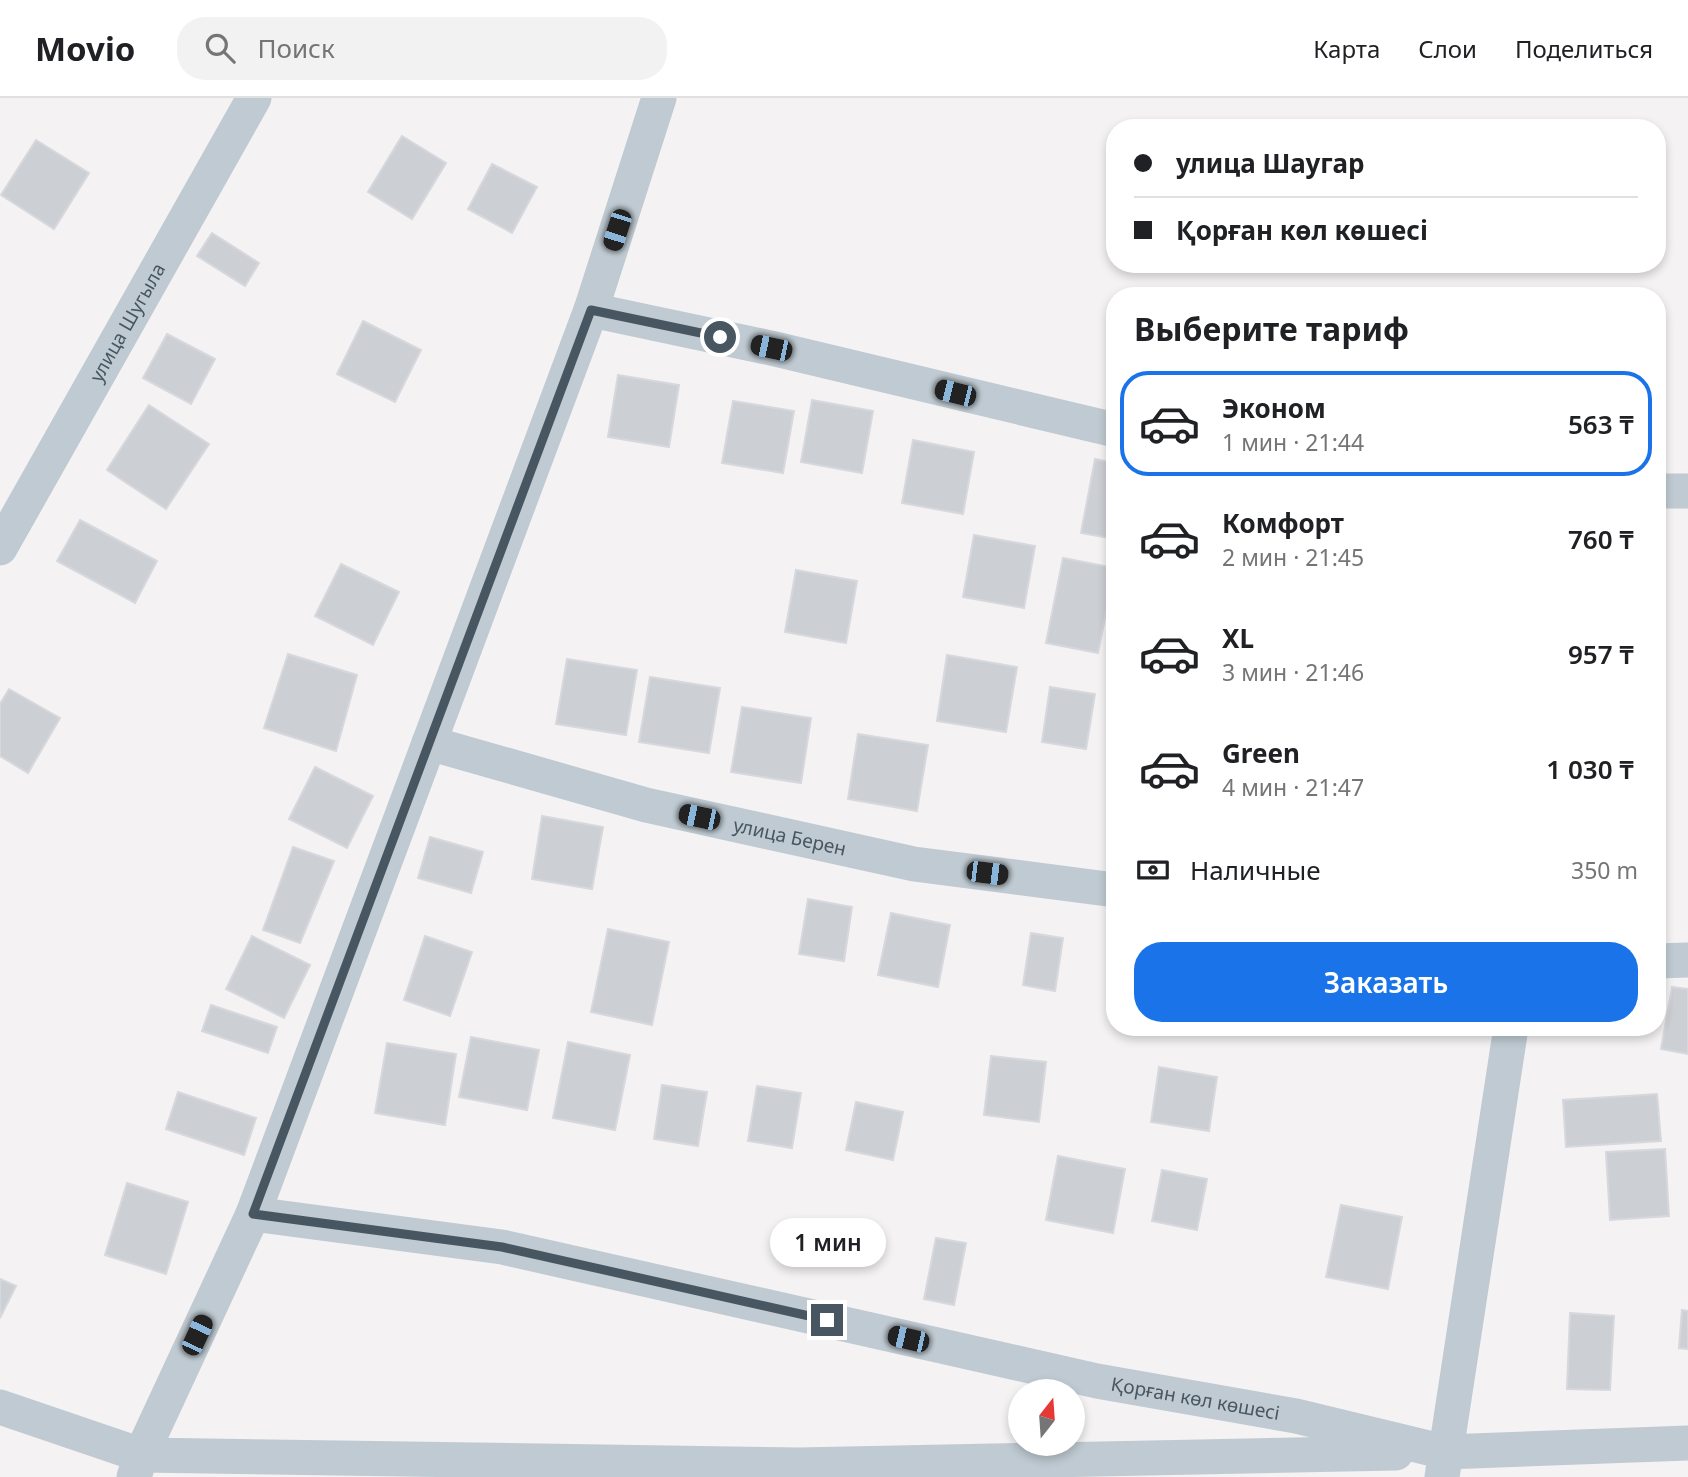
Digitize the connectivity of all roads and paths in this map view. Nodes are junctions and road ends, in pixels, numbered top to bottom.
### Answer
1 (254, 98) edge
2 (659, 98) edge
3 (591, 310) junction
4 (1106, 428) edge
5 (1666, 491) edge
6 (1688, 491) edge
7 (0, 548) edge
8 (429, 743) junction
9 (1106, 889) edge
10 (1688, 960) edge
11 (1666, 961) edge
12 (1510, 1036) edge
13 (253, 1214) junction
14 (0, 1407) edge
15 (1688, 1443) edge
16 (1444, 1465) edge
17 (137, 1466) edge

1 - 7 street, улица Шугыла
2 - 3 street
3 - 4 street
3 - 8 street
5 - 6 street
8 - 9 street, улица Берен
8 - 13 street
10 - 11 street
12 - 16 street
13 - 16 street, Қорған көл көшесі
13 - 17 street
14 - 17 street
15 - 16 street, Қорған көл көшесі
16 - 17 street

